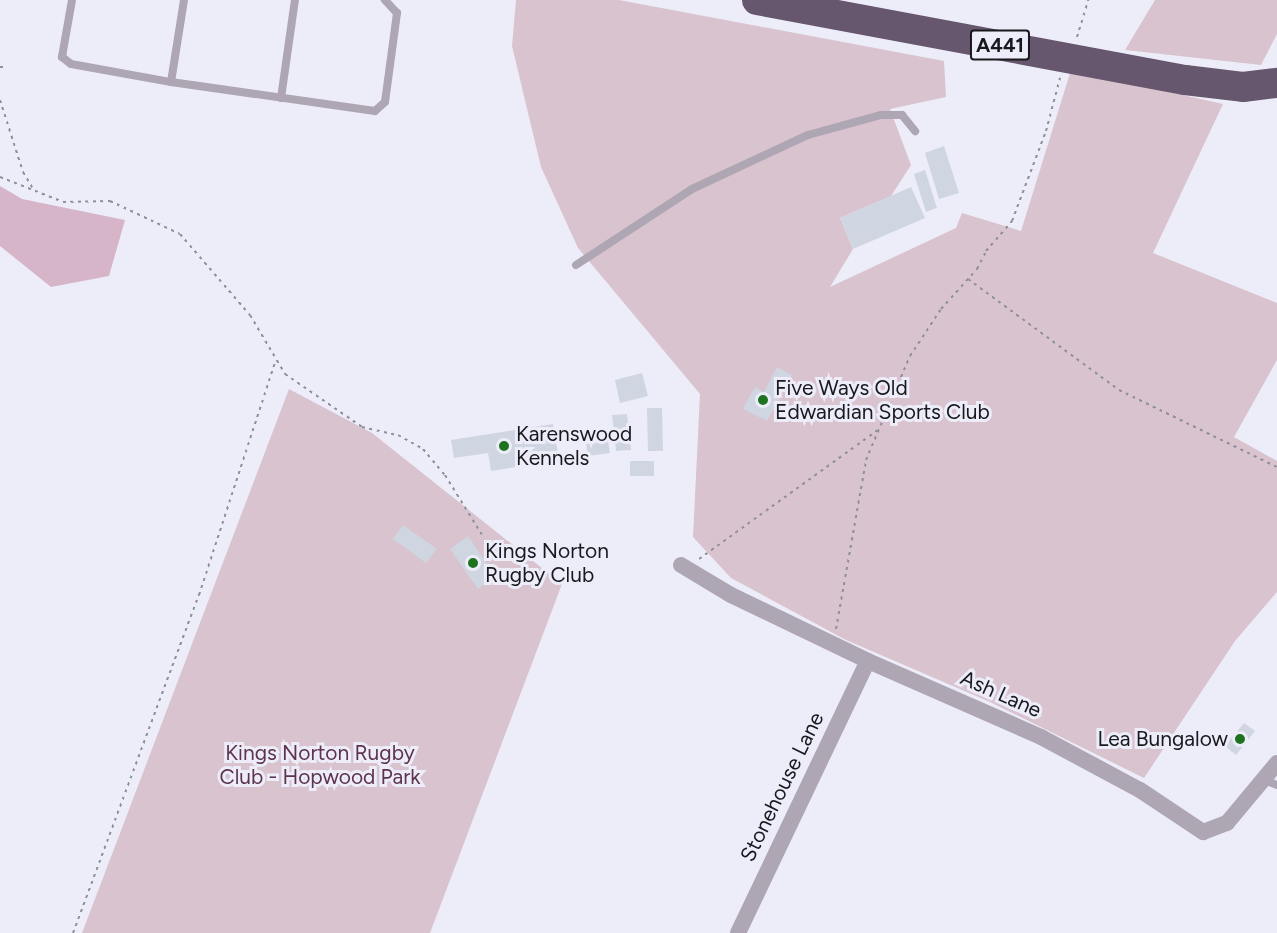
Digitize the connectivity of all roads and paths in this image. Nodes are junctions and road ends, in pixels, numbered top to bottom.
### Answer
1 (72, 0) edge
2 (184, 0) edge
3 (295, 0) edge
4 (385, 0) edge
5 (757, 0) edge
6 (1088, 0) edge
7 (1065, 58) junction
8 (0, 67) edge
9 (5, 67) dead end
10 (171, 82) junction
11 (1277, 83) edge
12 (1243, 87) junction
13 (1277, 97) edge
14 (280, 98) junction
15 (0, 100) edge
16 (915, 131) dead end
17 (0, 177) edge
18 (36, 192) junction
19 (576, 265) dead end
20 (968, 279) junction
21 (276, 360) junction
22 (881, 427) junction
23 (1277, 467) edge
24 (482, 535) dead end
25 (681, 565) joint
26 (831, 643) junction
27 (868, 661) junction
28 (1277, 764) edge
29 (1270, 782) edge
30 (73, 933) edge
31 (738, 933) edge

1 - 10 lane
2 - 10 lane
3 - 14 lane
4 - 14 lane
5 - 7 highway, A441
6 - 7 path
7 - 12 highway, A441
7 - 20 path
8 - 9 path
10 - 14 lane
11 - 12 highway, A441
12 - 13 highway, A441
15 - 18 path
16 - 19 lane
17 - 18 path
18 - 21 path
20 - 22 path
20 - 23 path
21 - 24 path
21 - 30 path
22 - 25 path
22 - 26 path
25 - 26 street, Ash Lane
26 - 27 street, Ash Lane
27 - 29 street, Ash Lane
27 - 31 street, Stonehouse Lane
28 - 29 street, Ash Lane

